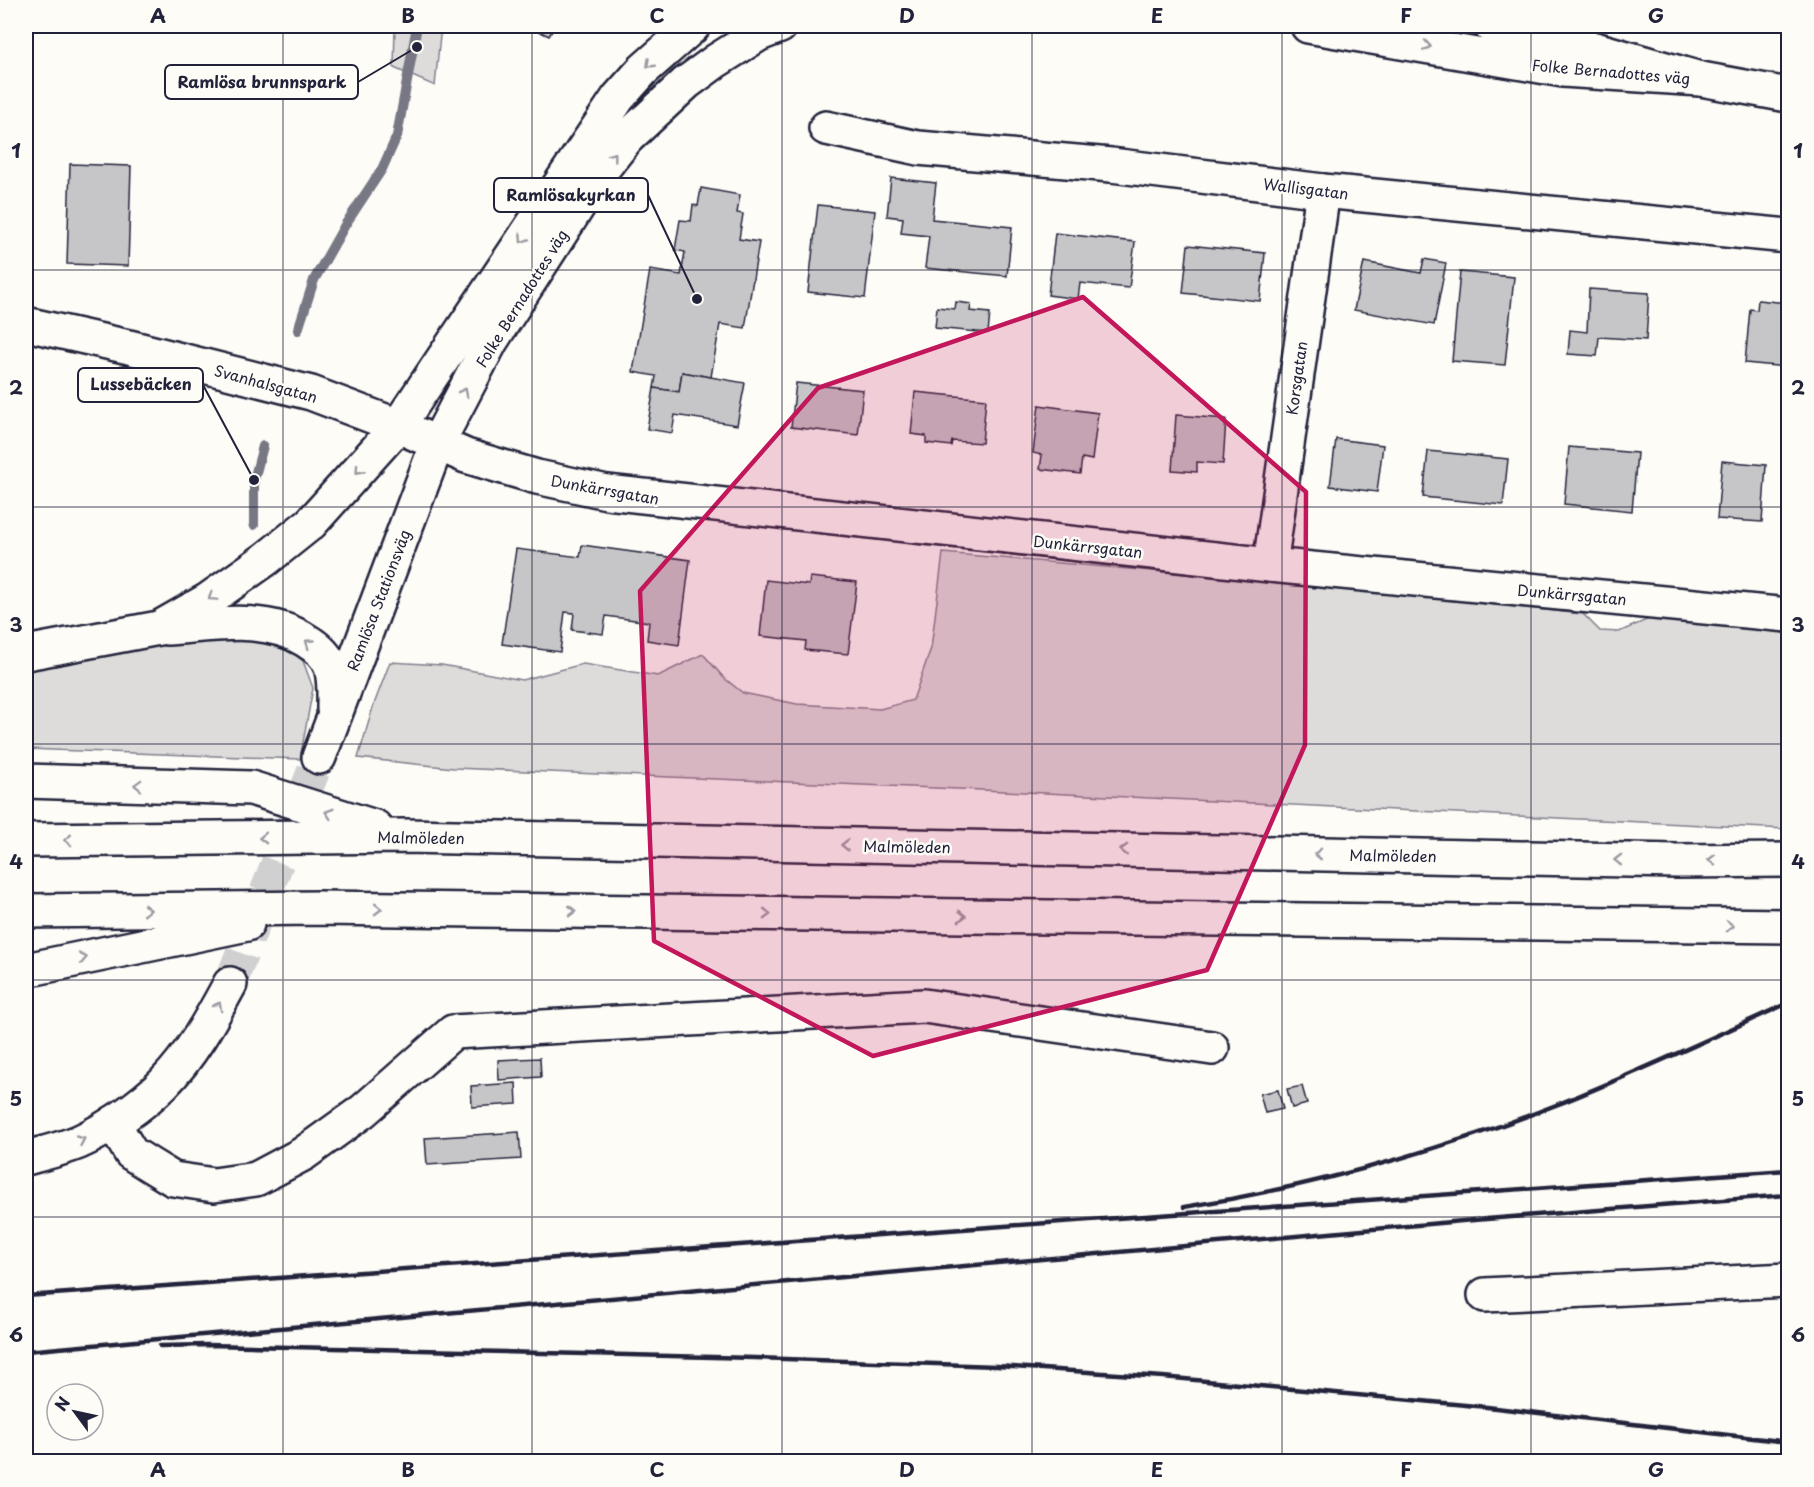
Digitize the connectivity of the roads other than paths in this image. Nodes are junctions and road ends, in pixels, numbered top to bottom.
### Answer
1 (693, 26) edge
2 (780, 26) edge
3 (1308, 26) edge
4 (1491, 26) edge
5 (1701, 79) junction
6 (1788, 95) edge
7 (826, 128) dead end
8 (1323, 191) junction
9 (1788, 236) edge
10 (26, 324) edge
11 (398, 426) junction
12 (437, 444) junction
13 (1270, 566) junction
14 (1788, 615) edge
15 (159, 628) junction
16 (26, 653) edge
17 (334, 713) junction
18 (319, 757) tunnel mouth
19 (26, 781) edge
20 (405, 836) junction
21 (26, 840) edge
22 (1788, 860) edge
23 (319, 908) junction
24 (26, 911) edge
25 (1788, 927) edge
26 (26, 970) edge
27 (230, 984) tunnel mouth
28 (1212, 1048) dead end
29 (112, 1123) junction
30 (26, 1158) edge
31 (1788, 1280) edge
32 (1485, 1294) dead end

1 -> 11 main road, Folke Bernadottes väg
12 -> 2 main road, Folke Bernadottes väg
3 -> 5 main road, Folke Bernadottes väg
4 - 5 main road, Folke Bernadottes väg
5 - 6 main road, Folke Bernadottes väg
7 - 8 main road, Wallisgatan
8 - 9 main road, Wallisgatan
8 - 13 main road, Korsgatan
10 - 11 main road, Svanhalsgatan
11 - 12 main road, Dunkärrsgatan
11 -> 15 main road
12 - 13 main road, Dunkärrsgatan
12 - 17 main road, Ramlösa Stationsväg
13 - 14 main road, Dunkärrsgatan
15 - 16 main road
17 -> 15 main road
17 - 18 main road, Ramlösa Stationsväg
20 -> 19 main road
20 -> 21 main road, Malmöleden
22 -> 20 main road, Malmöleden
24 -> 23 main road
23 -> 25 main road
26 -> 23 main road
29 -> 27 main road
28 - 29 main road
30 -> 29 main road
31 - 32 main road

